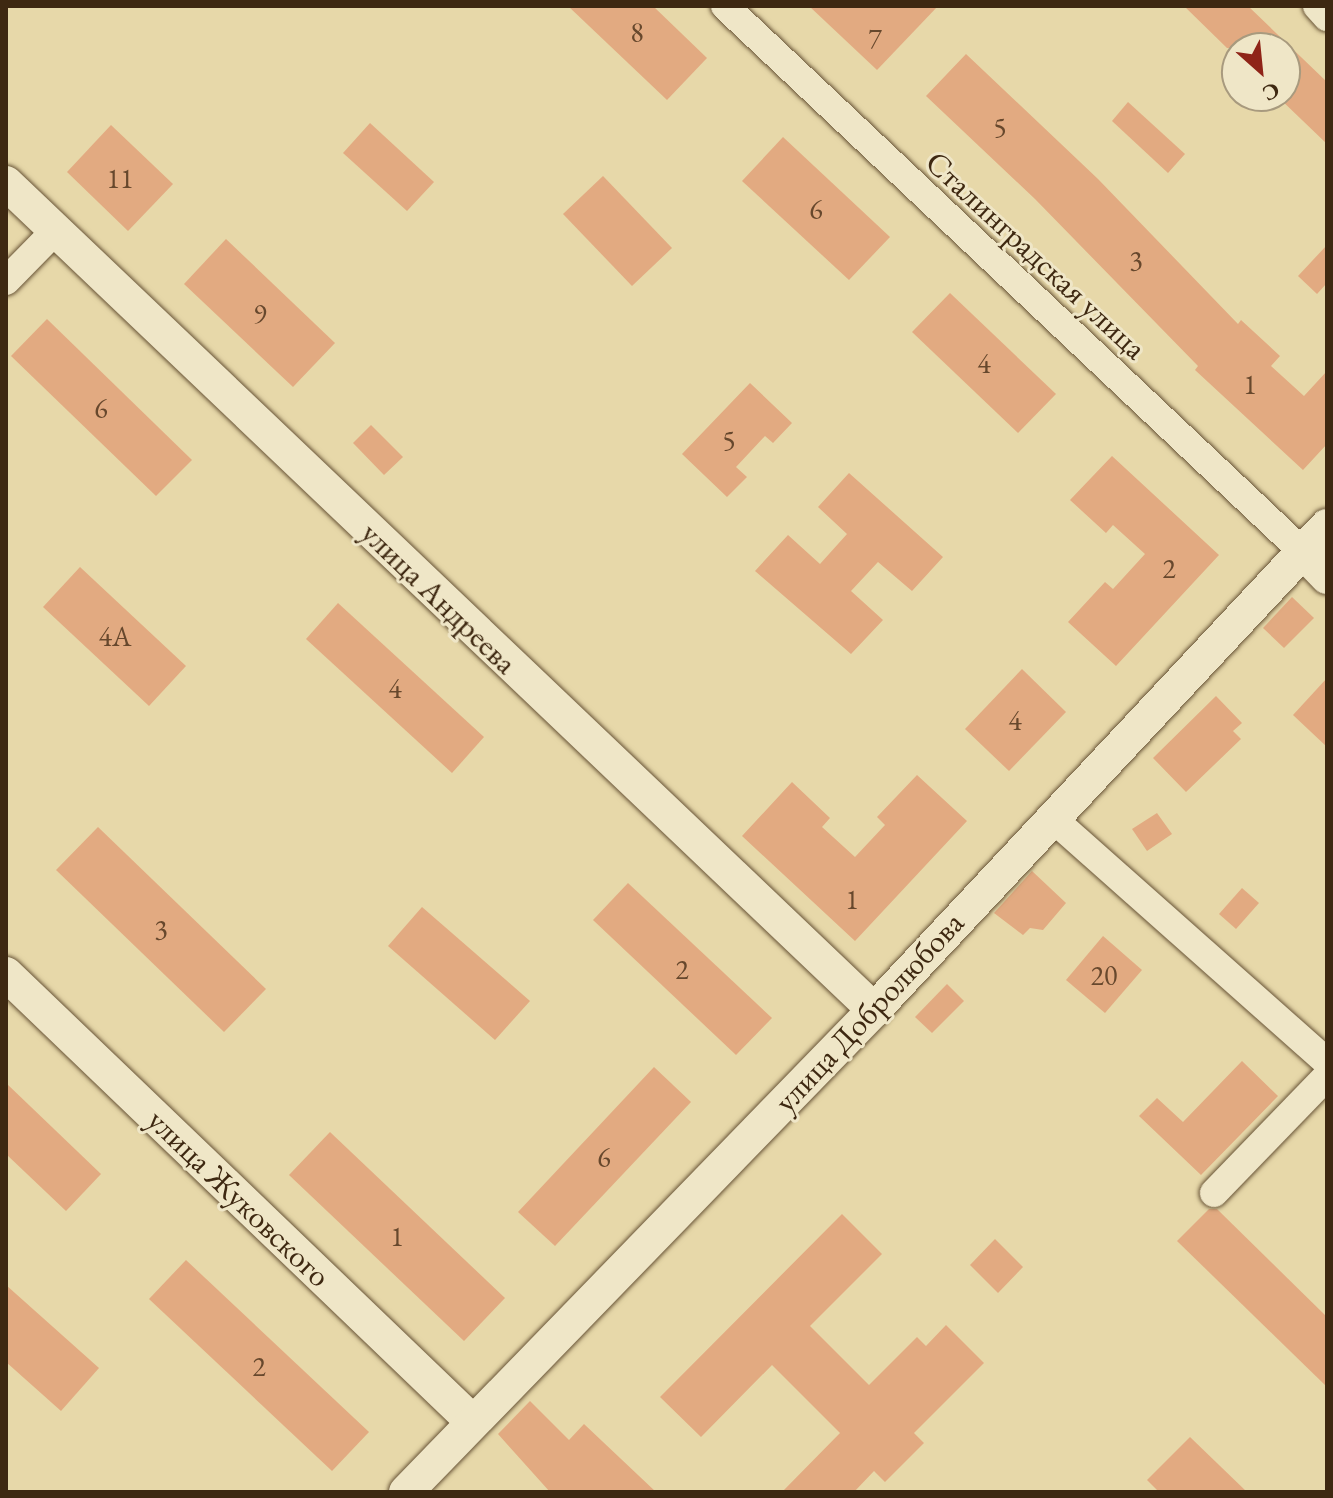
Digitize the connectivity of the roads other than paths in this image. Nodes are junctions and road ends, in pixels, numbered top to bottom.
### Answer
1 (725, 6) edge
2 (1317, 6) edge
3 (1327, 17) edge
4 (6, 183) edge
5 (54, 232) junction
6 (6, 281) edge
7 (1327, 526) edge
8 (1303, 552) junction
9 (1327, 577) edge
10 (1051, 817) junction
11 (6, 974) edge
12 (874, 1010) junction
13 (1327, 1062) edge
14 (1327, 1076) edge
15 (1214, 1193) dead end
16 (473, 1422) junction
17 (406, 1492) edge

1 - 8 street, Сталинградская улица
2 - 3 street
4 - 5 street, улица Андреева
5 - 6 street
5 - 12 street, улица Андреева
7 - 8 street, улица Добролюбова
8 - 9 street
8 - 10 street, улица Добролюбова
10 - 12 street, улица Добролюбова
10 - 13 street
11 - 16 street, улица Жуковского
12 - 16 street, улица Добролюбова
14 - 15 street
16 - 17 street, улица Добролюбова

